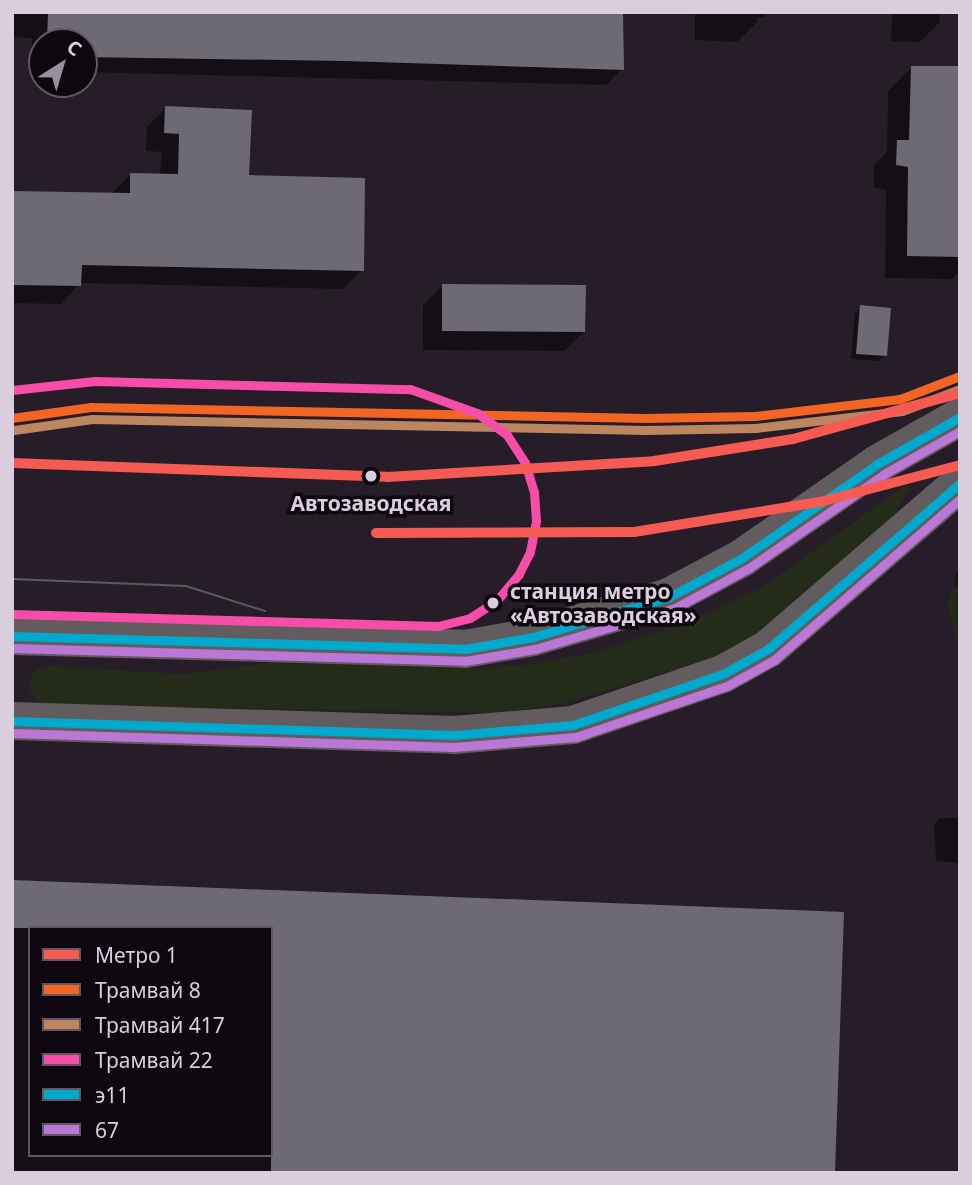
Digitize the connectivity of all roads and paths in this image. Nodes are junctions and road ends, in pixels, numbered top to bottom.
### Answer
1 (960, 417) edge
2 (901, 451) junction
3 (946, 494) edge
4 (12, 636) edge
5 (12, 721) edge

1 - 2 main road
2 - 3 main road
2 - 4 main road
3 - 5 main road

